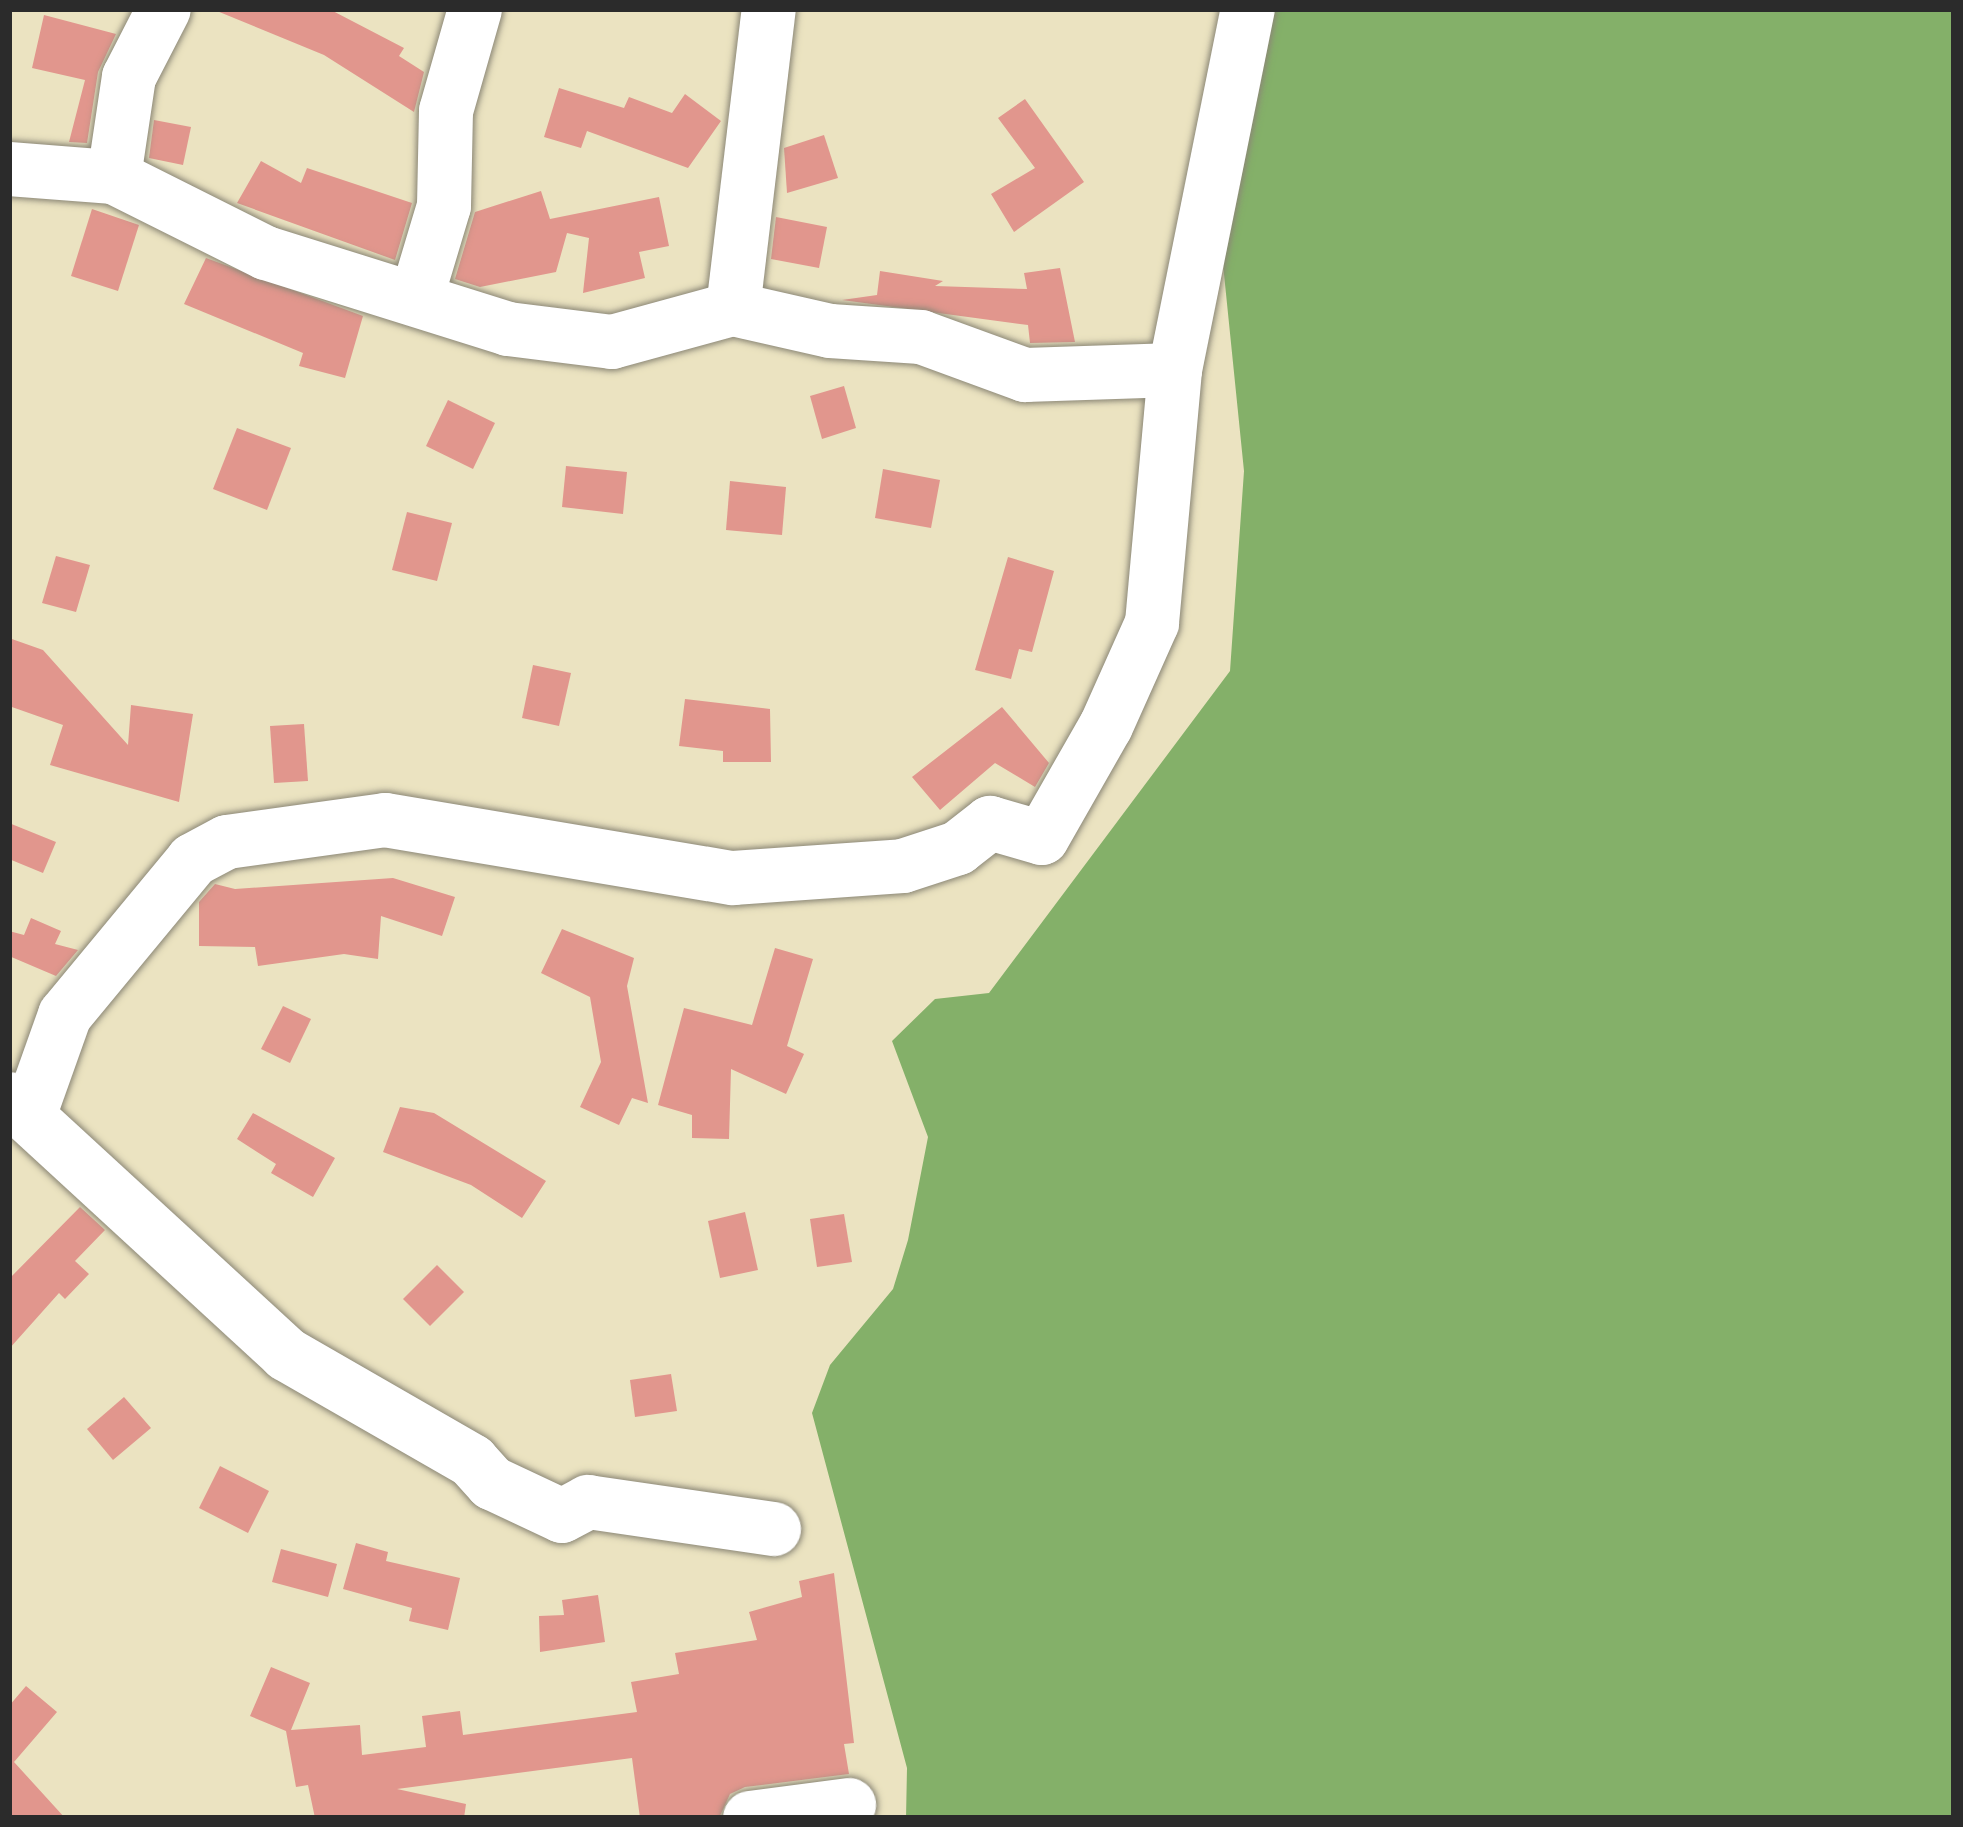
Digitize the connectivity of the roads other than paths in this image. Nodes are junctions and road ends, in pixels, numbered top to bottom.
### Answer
1 (164, 9) edge
2 (475, 9) edge
3 (769, 9) edge
4 (1248, 9) edge
5 (9, 169) edge
6 (114, 177) junction
7 (417, 296) junction
8 (733, 309) junction
9 (1175, 370) junction
10 (19, 1108) edge
11 (774, 1529) dead end
12 (849, 1805) dead end
13 (751, 1818) edge

1 - 6 street
2 - 7 street
3 - 8 street
4 - 9 street
5 - 6 street
6 - 7 street
7 - 8 street
8 - 9 street
9 - 10 street
10 - 11 street
12 - 13 street

